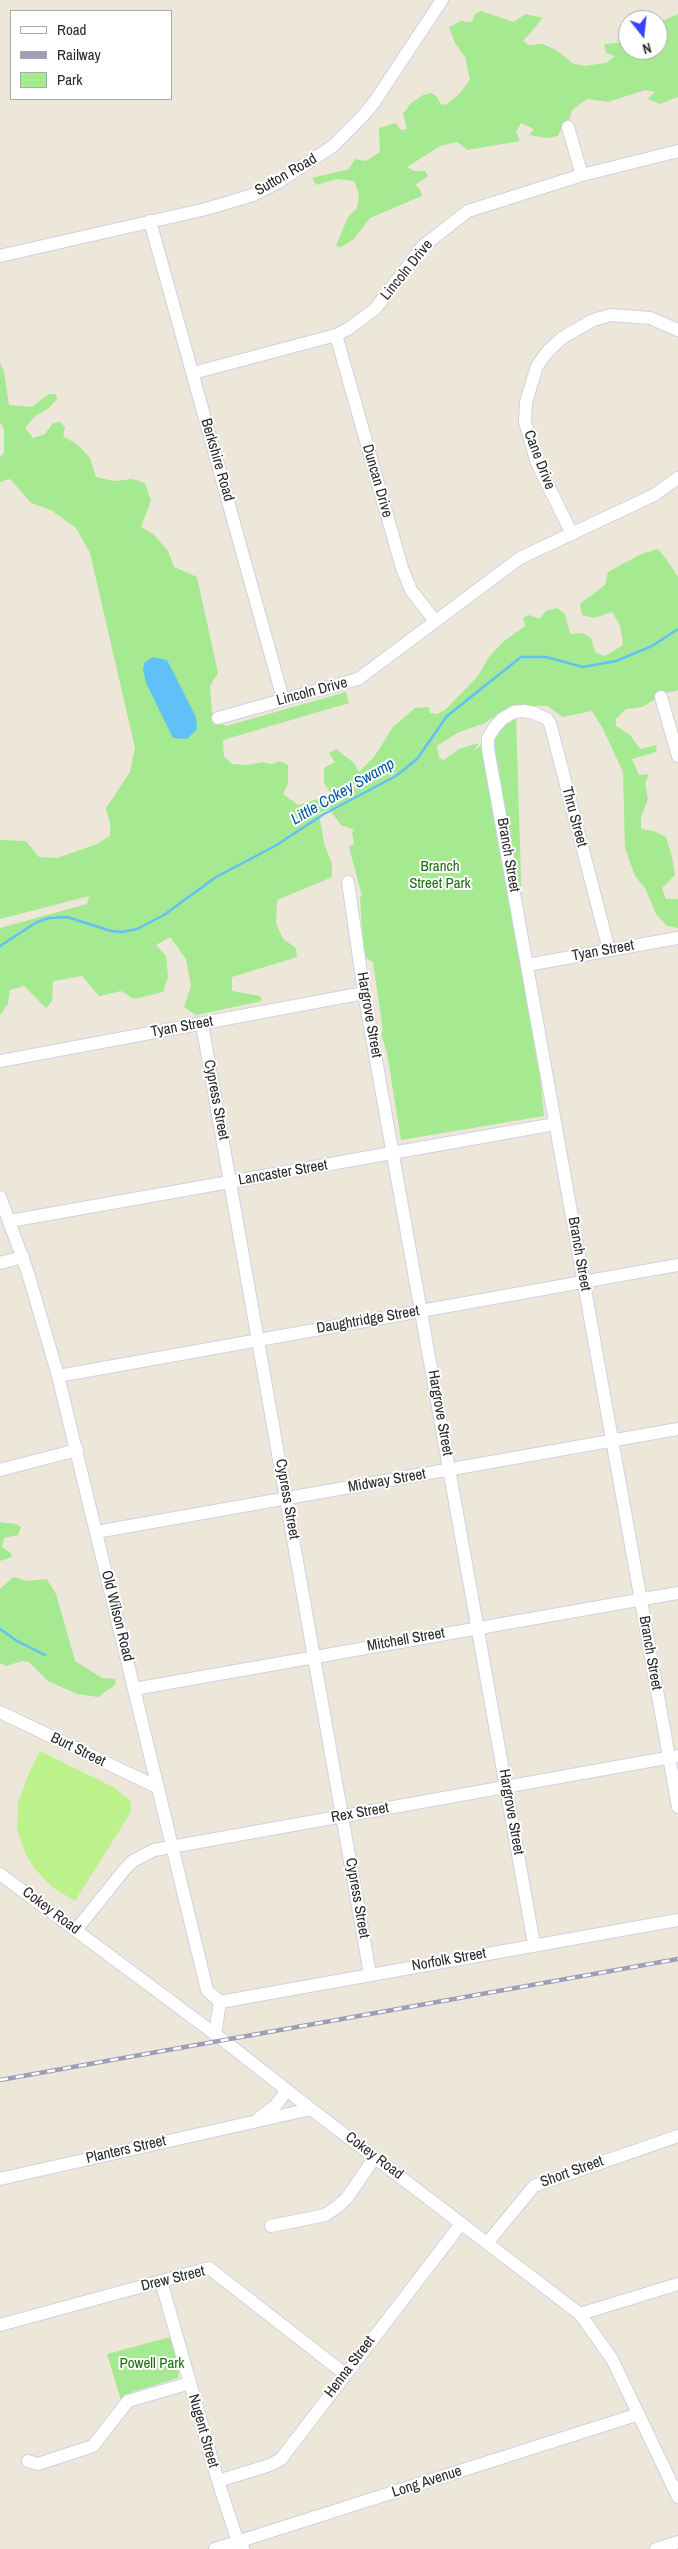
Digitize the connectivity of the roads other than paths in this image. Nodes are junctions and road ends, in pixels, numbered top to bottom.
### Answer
1 (442, 0) edge
2 (568, 127) dead end
3 (678, 151) edge
4 (582, 175) junction
5 (150, 221) junction
6 (0, 256) edge
7 (678, 330) edge
8 (336, 335) junction
9 (193, 373) junction
10 (678, 478) edge
11 (572, 534) junction
12 (434, 620) junction
13 (661, 697) dead end
14 (284, 699) junction
15 (514, 712) joint
16 (218, 718) dead end
17 (678, 756) edge
18 (348, 882) dead end
19 (678, 938) edge
20 (608, 950) junction
21 (527, 965) junction
22 (364, 993) junction
23 (202, 1024) junction
24 (0, 1061) edge
25 (556, 1124) junction
26 (394, 1153) junction
27 (232, 1182) junction
28 (0, 1198) edge
29 (10, 1221) junction
30 (23, 1257) junction
31 (0, 1263) edge
32 (678, 1265) edge
33 (585, 1281) junction
34 (422, 1311) junction
35 (259, 1340) junction
36 (58, 1376) junction
37 (678, 1429) edge
38 (613, 1442) junction
39 (77, 1450) junction
40 (450, 1469) junction
41 (0, 1470) edge
42 (287, 1500) junction
43 (96, 1532) junction
44 (678, 1593) edge
45 (641, 1599) junction
46 (478, 1627) junction
47 (315, 1657) junction
48 (134, 1689) junction
49 (0, 1712) edge
50 (674, 1757) edge
51 (507, 1786) junction
52 (157, 1787) junction
53 (678, 1807) edge
54 (343, 1816) junction
55 (173, 1846) junction
56 (0, 1874) edge
57 (678, 1920) edge
58 (76, 1930) junction
59 (534, 1944) junction
60 (370, 1974) junction
61 (220, 2002) junction
62 (215, 2034) junction
63 (287, 2090) junction
64 (311, 2109) junction
65 (253, 2122) junction
66 (678, 2136) edge
67 (375, 2157) junction
68 (0, 2178) edge
69 (461, 2224) junction
70 (271, 2226) dead end
71 (488, 2242) junction
72 (161, 2281) junction
73 (678, 2284) edge
74 (580, 2314) junction
75 (0, 2325) edge
76 (344, 2374) junction
77 (190, 2383) junction
78 (640, 2414) junction
79 (28, 2460) dead end
80 (218, 2481) junction
81 (678, 2497) edge
82 (678, 2542) edge
83 (241, 2545) edge
84 (215, 2549) edge
85 (656, 2549) edge

1 - 5 street, Sutton Road
2 - 4 street
3 - 4 street, Lincoln Drive
4 - 8 street, Lincoln Drive
5 - 6 street, Sutton Road
5 - 9 street, Berkshire Road
7 - 11 street, Cane Drive
8 - 9 street, Lincoln Drive
8 - 12 street, Duncan Drive
9 - 14 street, Berkshire Road
10 - 11 street, Lincoln Drive
11 - 12 street, Lincoln Drive
12 - 14 street, Lincoln Drive
13 - 17 street
14 - 16 street, Lincoln Drive
15 - 20 street, Thru Street
15 - 21 street, Branch Street
18 - 22 street, Hargrove Street
19 - 20 street, Tyan Street
20 - 21 street, Tyan Street
21 - 25 street, Branch Street
22 - 23 street, Tyan Street
22 - 26 street, Hargrove Street
23 - 24 street, Tyan Street
23 - 27 street, Cypress Street
25 - 26 street, Lancaster Street
25 - 33 street, Branch Street
26 - 27 street, Lancaster Street
26 - 34 street, Hargrove Street
27 - 29 street, Lancaster Street
27 - 35 street, Cypress Street
28 - 29 street, Old Wilson Road
29 - 30 street, Old Wilson Road
30 - 31 street
30 - 36 street, Old Wilson Road
32 - 33 street, Daughtridge Street
33 - 34 street, Daughtridge Street
33 - 38 street, Branch Street
34 - 35 street, Daughtridge Street
34 - 40 street, Hargrove Street
35 - 36 street, Daughtridge Street
35 - 42 street, Cypress Street
36 - 39 street, Old Wilson Road
37 - 38 street, Midway Street
38 - 40 street, Midway Street
38 - 45 street, Branch Street
39 - 41 street
39 - 43 street, Old Wilson Road
40 - 42 street, Midway Street
40 - 46 street, Hargrove Street
42 - 43 street, Midway Street
42 - 47 street, Cypress Street
43 - 48 street, Old Wilson Road
44 - 45 street, Mitchell Street
45 - 46 street, Mitchell Street
45 - 50 street, Branch Street
46 - 47 street, Mitchell Street
46 - 51 street, Hargrove Street
47 - 48 street, Mitchell Street
47 - 54 street, Cypress Street
48 - 52 street, Old Wilson Road
49 - 52 street, Burt Street
50 - 51 street, Rex Street
50 - 53 street, Branch Street
51 - 54 street, Rex Street
51 - 59 street, Hargrove Street
52 - 55 street, Old Wilson Road
54 - 55 street, Rex Street
54 - 60 street, Cypress Street
55 - 58 street, Rex Street
55 - 61 street, Old Wilson Road
56 - 58 street, Cokey Road
57 - 59 street, Norfolk Street
58 - 62 street, Cokey Road
59 - 60 street, Norfolk Street
60 - 61 street, Norfolk Street
61 - 62 street
62 - 63 street, Cokey Road
63 - 64 street, Cokey Road
63 - 65 street, Planters Street
64 - 65 street, Planters Street
64 - 67 street, Cokey Road
65 - 68 street, Planters Street
66 - 71 street, Short Street
67 - 69 street, Cokey Road
67 - 70 street
69 - 71 street, Cokey Road
69 - 76 street, Henna Street
71 - 74 street, Cokey Road
72 - 75 street, Drew Street
72 - 76 street, Drew Street
72 - 77 street, Nugent Street
73 - 74 street
74 - 78 street, Cokey Road
76 - 80 street, Henna Street
77 - 79 street
77 - 80 street, Nugent Street
78 - 81 street, Cokey Road
78 - 83 street, Long Avenue
80 - 83 street, Nugent Street
82 - 85 street
83 - 84 street, Long Avenue

